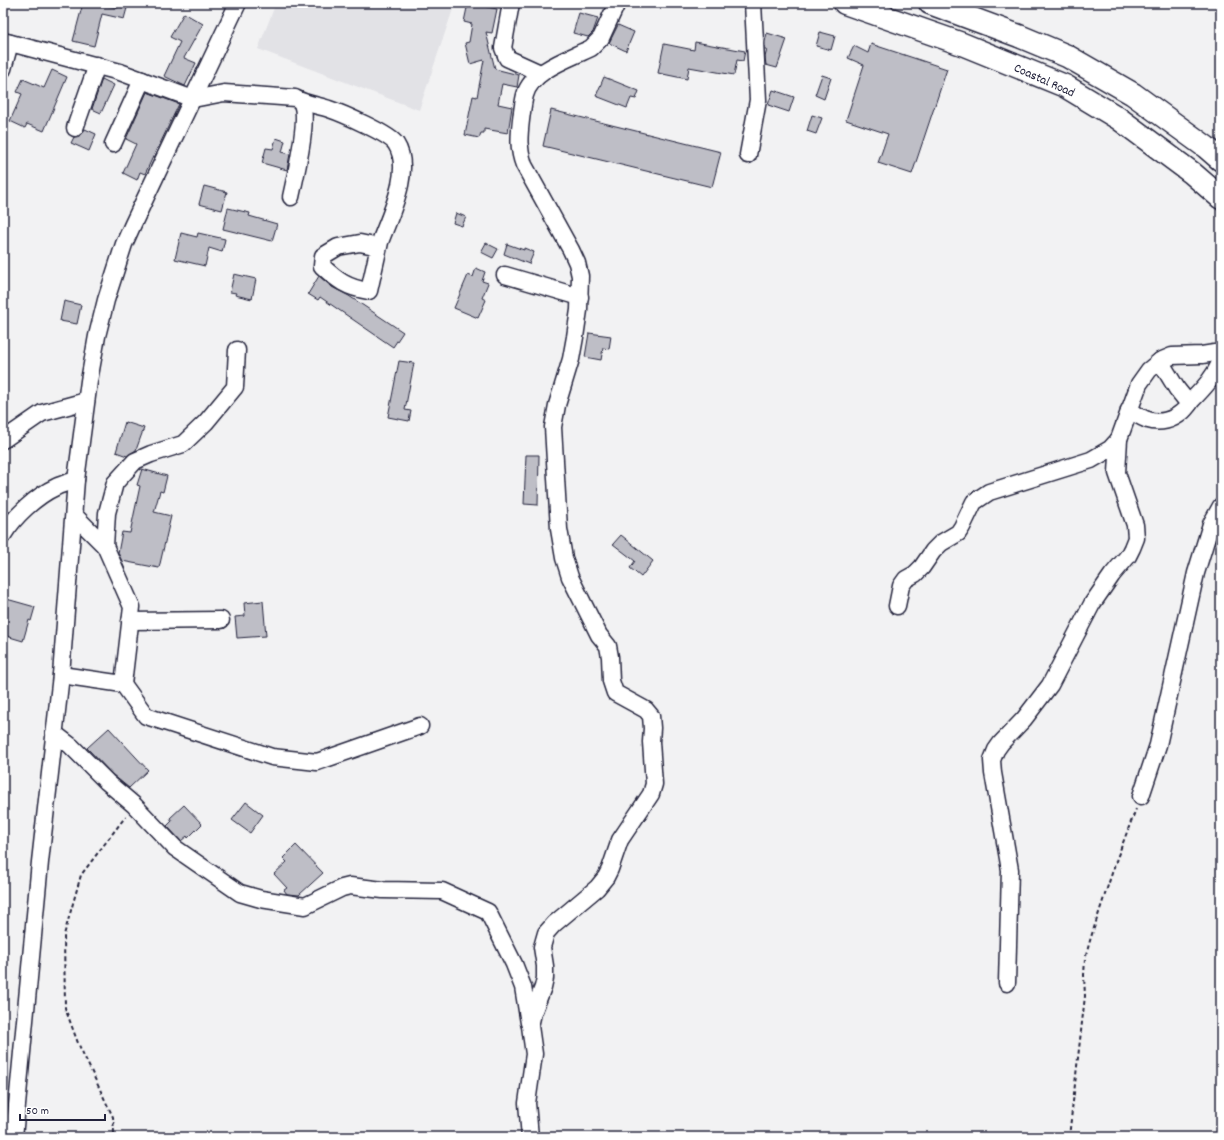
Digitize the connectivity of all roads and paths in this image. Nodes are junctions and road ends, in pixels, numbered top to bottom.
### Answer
1 (238, 3) edge
2 (511, 3) edge
3 (617, 3) edge
4 (753, 3) edge
5 (844, 3) edge
6 (930, 3) edge
7 (956, 7) edge
8 (6, 42) edge
9 (98, 65) junction
10 (3, 69) edge
11 (540, 73) junction
12 (142, 80) junction
13 (193, 99) junction
14 (301, 102) junction
15 (75, 128) dead end
16 (113, 144) dead end
17 (748, 155) dead end
18 (1221, 160) edge
19 (291, 197) dead end
20 (1221, 198) edge
21 (380, 242) dead end
22 (505, 275) dead end
23 (580, 297) junction
24 (237, 350) dead end
25 (1221, 352) edge
26 (1160, 361) junction
27 (1221, 361) edge
28 (86, 401) junction
29 (1189, 404) junction
30 (1129, 410) junction
31 (1119, 439) junction
32 (3, 440) edge
33 (76, 480) junction
34 (1221, 506) edge
35 (74, 515) junction
36 (3, 535) edge
37 (105, 546) junction
38 (897, 606) dead end
39 (221, 620) dead end
40 (130, 621) junction
41 (61, 675) junction
42 (123, 684) junction
43 (420, 726) dead end
44 (54, 733) junction
45 (1141, 796) joint
46 (134, 805) junction
47 (1007, 983) dead end
48 (530, 1026) junction
49 (114, 1133) dead end
50 (14, 1137) edge
51 (530, 1137) edge
52 (1069, 1137) edge

1 - 13 street
2 - 11 street
3 - 11 street
4 - 17 street
5 - 20 highway, Coastal Road
6 - 7 highway
7 - 18 highway
8 - 9 street
8 - 10 street
9 - 12 street
9 - 15 street
11 - 23 street
12 - 13 street
12 - 16 street
13 - 14 street
13 - 28 street
14 - 19 street
14 - 21 street
22 - 23 street
23 - 48 street
24 - 37 street
25 - 26 street
26 - 29 street
26 - 30 street
27 - 29 street
28 - 32 street
28 - 33 street
29 - 30 street
30 - 31 street
31 - 38 street
31 - 47 street
33 - 35 street
33 - 36 street
34 - 45 street
35 - 37 street
35 - 41 street
37 - 40 street
39 - 40 street
40 - 42 street
41 - 42 street
41 - 44 street
42 - 43 street
44 - 46 street
44 - 50 street
45 - 52 path
46 - 48 street
46 - 49 path
48 - 51 street

